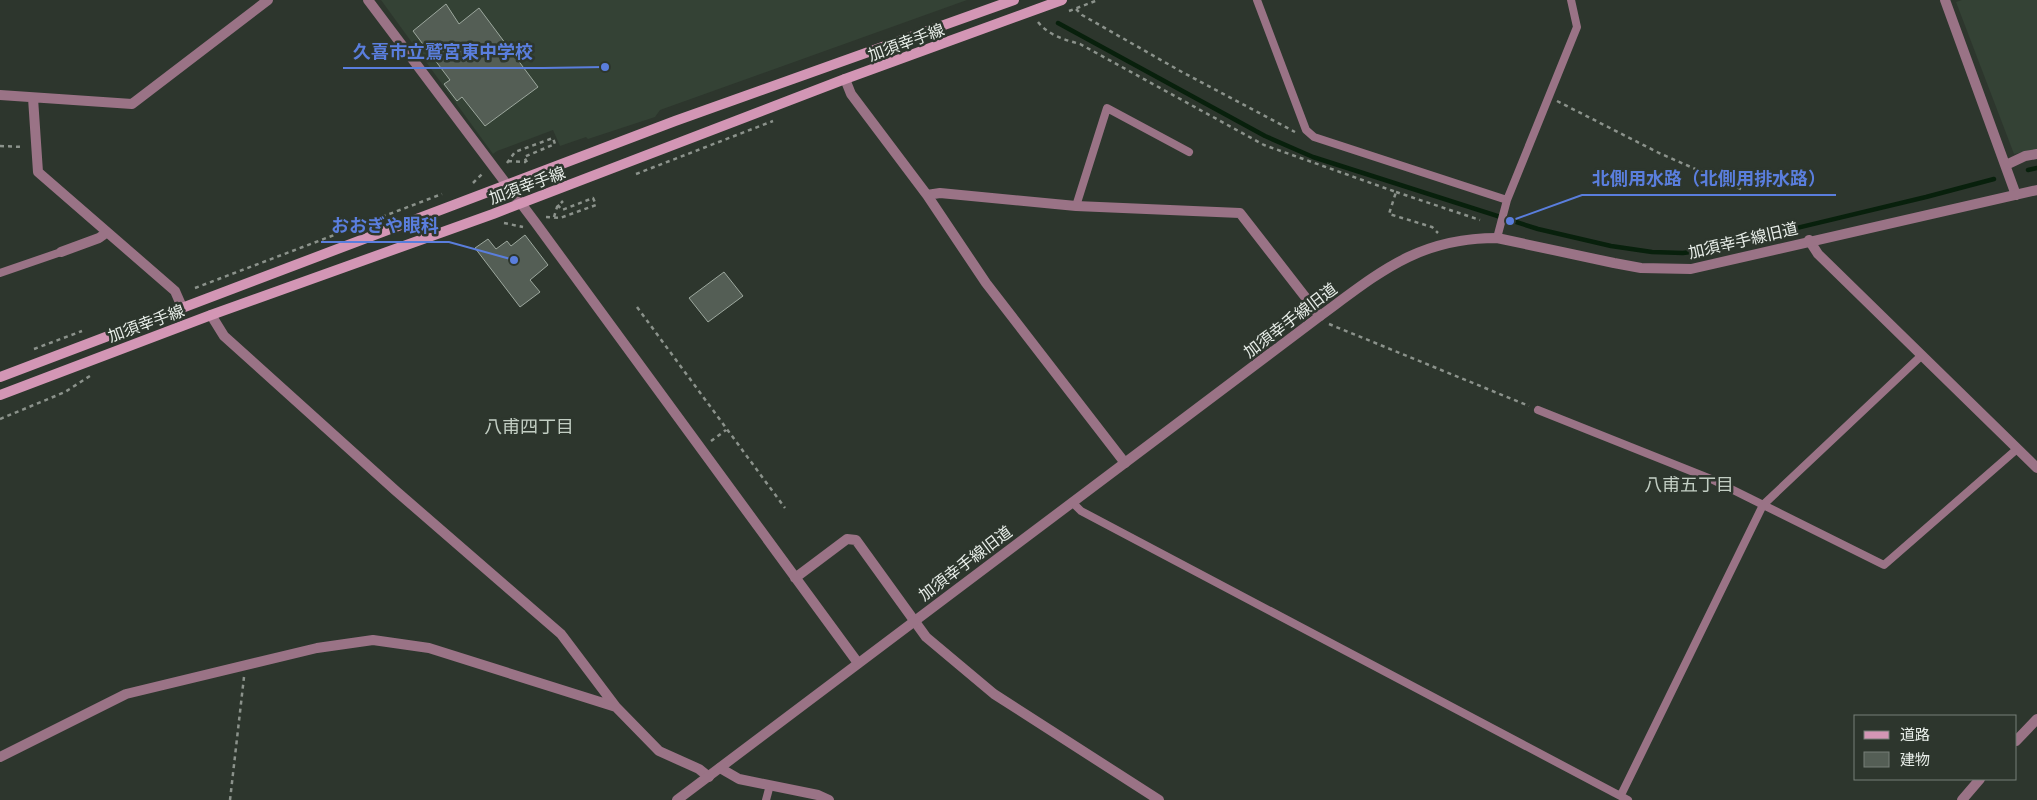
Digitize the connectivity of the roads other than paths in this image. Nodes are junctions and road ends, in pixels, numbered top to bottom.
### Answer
1 (268, 0) edge
2 (368, 0) edge
3 (1014, 0) edge
4 (1062, 0) edge
5 (1257, 0) edge
6 (1571, 0) edge
7 (1946, 0) edge
8 (846, 80) junction
9 (0, 95) edge
10 (33, 98) junction
11 (1189, 152) dead end
12 (2037, 154) edge
13 (2006, 165) junction
14 (506, 185) junction
15 (2037, 190) edge
16 (927, 194) junction
17 (2016, 195) junction
18 (1507, 200) junction
19 (520, 204) junction
20 (1076, 206) junction
21 (106, 233) junction
22 (1497, 233) junction
23 (1809, 240) junction
24 (60, 252) joint
25 (0, 273) edge
26 (182, 307) junction
27 (210, 315) junction
28 (1320, 316) junction
29 (1921, 356) junction
30 (0, 377) edge
31 (0, 394) edge
32 (1538, 410) road end
33 (2018, 450) junction
34 (1125, 463) junction
35 (2037, 468) edge
36 (1072, 502) junction
37 (1763, 505) junction
38 (795, 578) junction
39 (915, 620) junction
40 (858, 663) junction
41 (616, 707) junction
42 (2037, 719) edge
43 (2017, 740) edge
44 (0, 757) edge
45 (720, 768) junction
46 (709, 777) junction
47 (1979, 780) edge
48 (770, 785) junction
49 (1625, 798) edge
50 (677, 800) edge
51 (766, 800) edge
52 (829, 800) edge
53 (1159, 800) edge
54 (1962, 800) edge

1 - 10 street
2 - 14 street
3 - 14 main road, 加須幸手線
4 - 8 main road, 加須幸手線
5 - 18 lane
6 - 18 lane
7 - 13 street
8 - 16 street
8 - 19 main road, 加須幸手線
9 - 10 street
10 - 21 street
11 - 20 lane
12 - 13 street
13 - 17 street
14 - 19 street
14 - 26 main road, 加須幸手線
15 - 17 street, 加須幸手線旧道
16 - 20 street
16 - 34 street
17 - 23 street, 加須幸手線旧道
18 - 22 lane
19 - 27 main road, 加須幸手線
19 - 38 street
20 - 28 street
21 - 24 street
21 - 26 street
22 - 23 street, 加須幸手線旧道
22 - 28 street, 加須幸手線旧道
23 - 29 street
24 - 25 lane
26 - 30 main road, 加須幸手線
27 - 31 main road, 加須幸手線
27 - 41 street
28 - 34 street, 加須幸手線旧道
29 - 33 street
29 - 37 lane
32 - 37 lane
33 - 35 street
33 - 37 lane
34 - 36 street, 加須幸手線旧道
36 - 39 street, 加須幸手線旧道
36 - 49 lane
37 - 49 lane
38 - 39 street
38 - 40 street
39 - 40 street, 加須幸手線旧道
39 - 53 street
40 - 45 street, 加須幸手線旧道
41 - 44 street
41 - 46 street
42 - 43 street
45 - 46 street, 加須幸手線旧道
45 - 48 street
46 - 50 street, 加須幸手線旧道
47 - 54 street
48 - 51 lane
48 - 52 street

